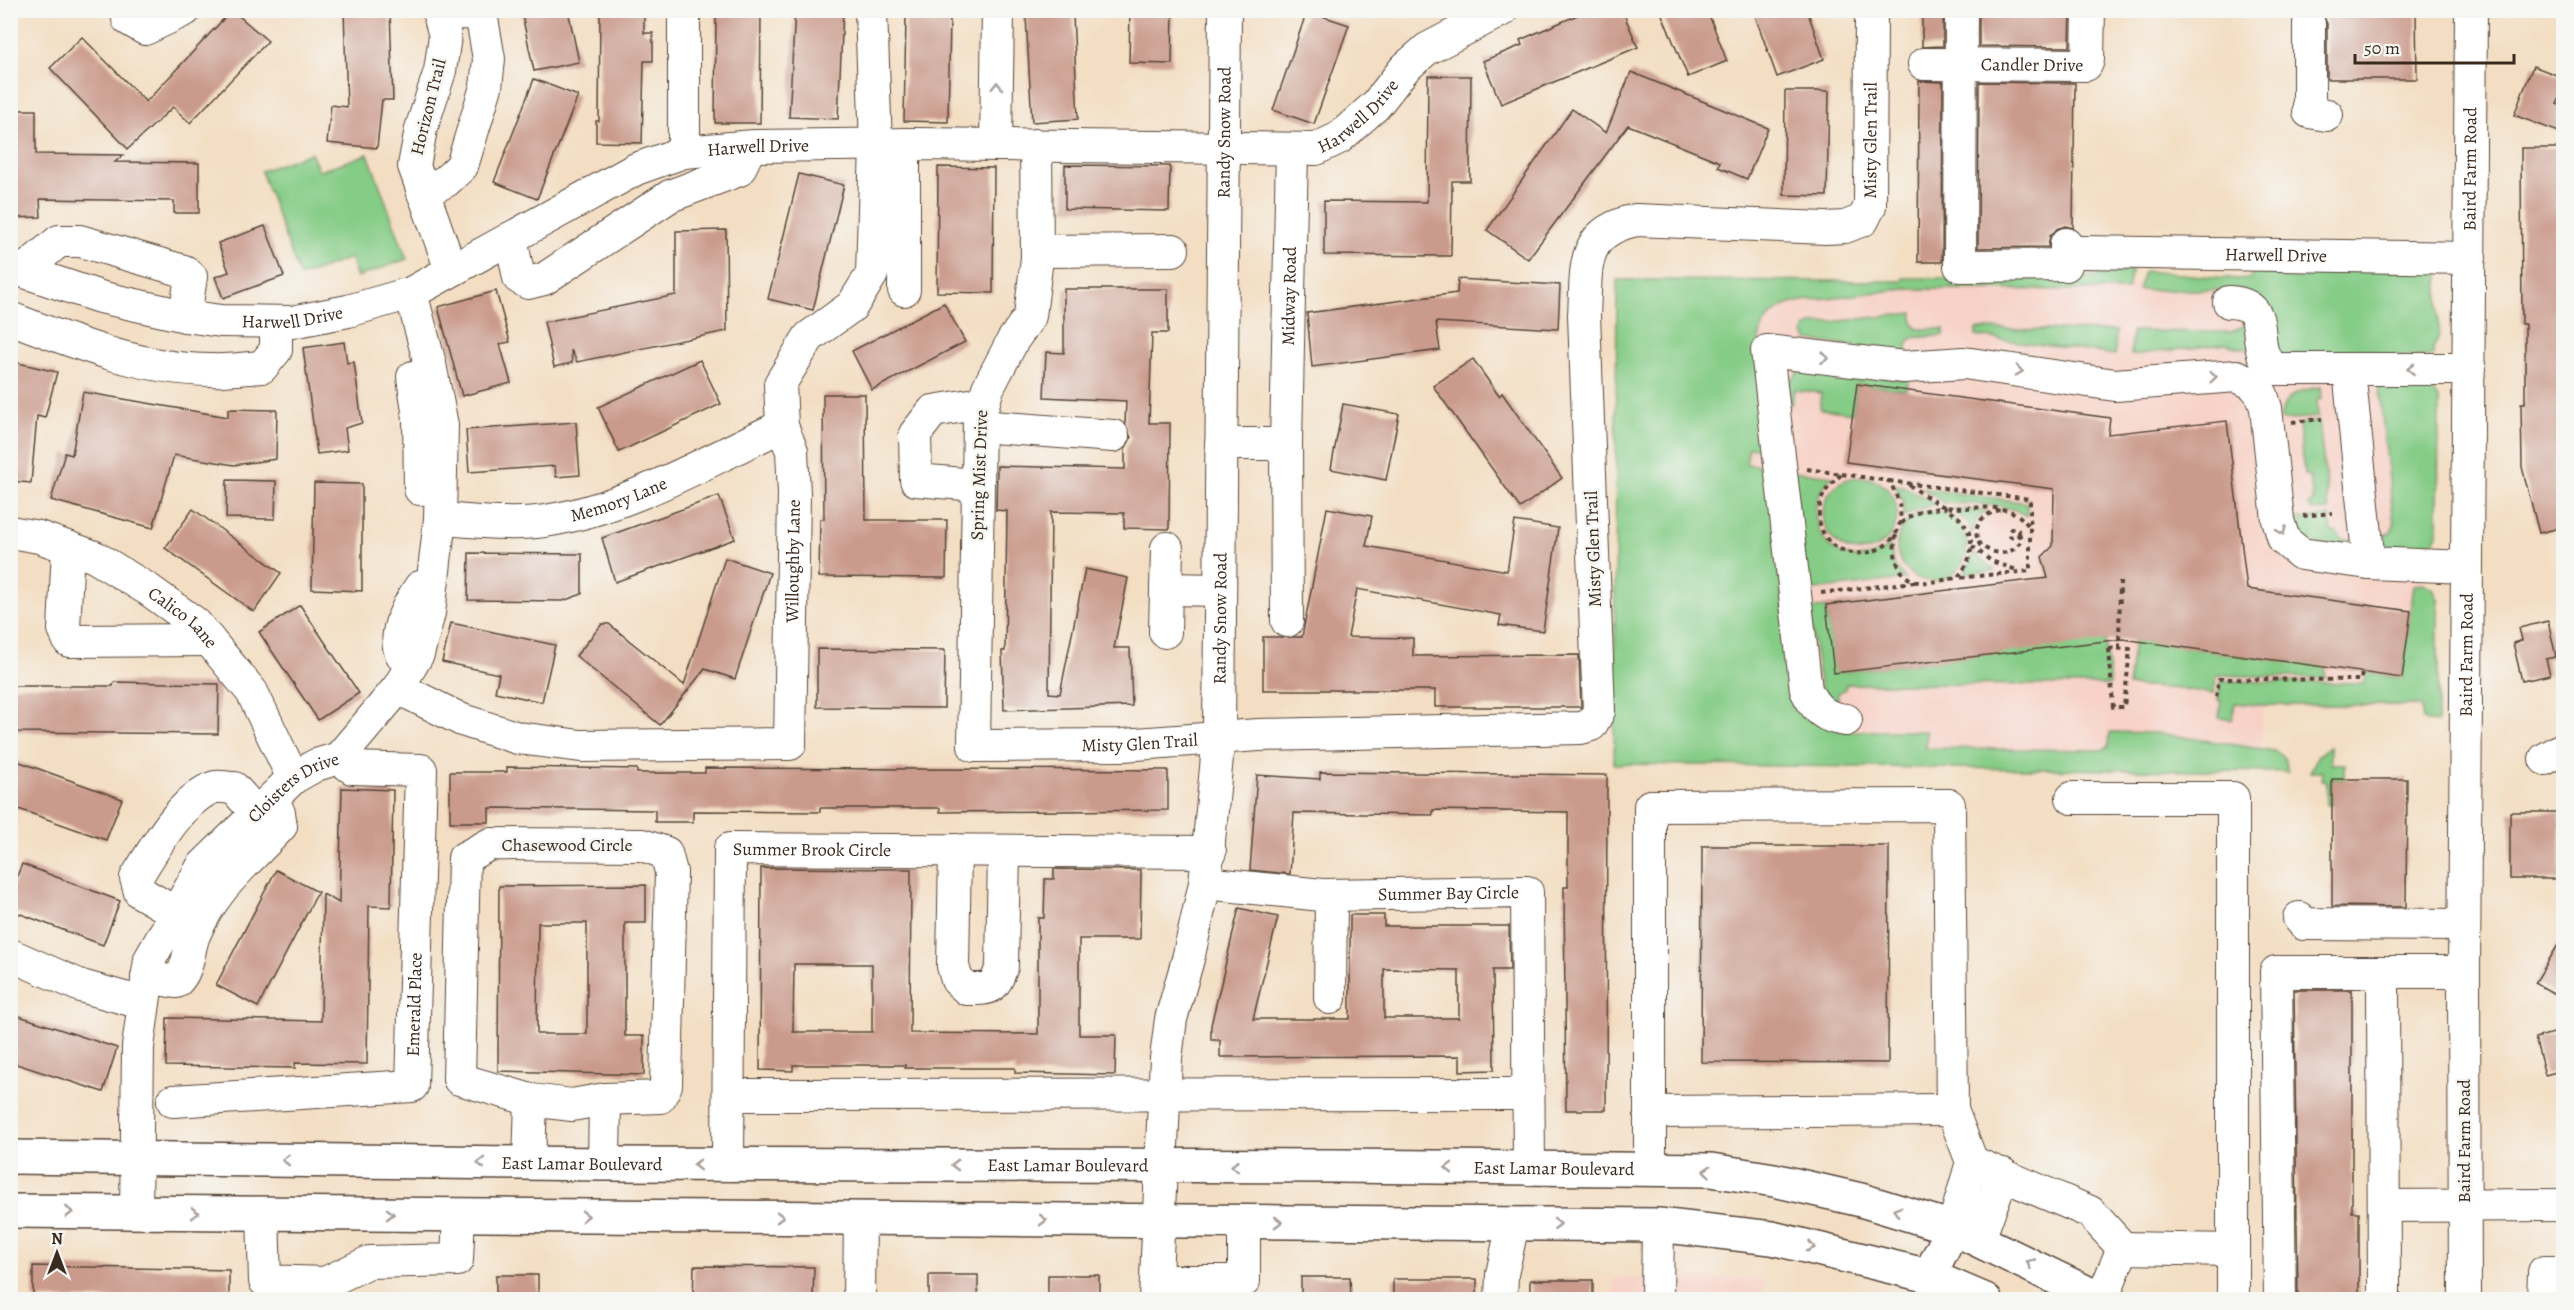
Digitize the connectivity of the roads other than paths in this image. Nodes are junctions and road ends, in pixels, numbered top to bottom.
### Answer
1 (129, 10) edge
2 (184, 10) edge
3 (684, 10) edge
4 (871, 10) edge
5 (998, 10) edge
6 (1225, 10) edge
7 (1502, 10) edge
8 (1871, 10) edge
9 (1961, 10) edge
10 (2089, 10) edge
11 (2471, 10) edge
12 (438, 12) edge
13 (2309, 24) dead end
14 (1924, 64) dead end
15 (1961, 64) junction
16 (2327, 115) dead end
17 (890, 145) junction
18 (996, 145) junction
19 (1036, 146) junction
20 (750, 147) junction
21 (1224, 148) junction
22 (1292, 149) junction
23 (684, 152) junction
24 (423, 193) junction
25 (511, 238) junction
26 (1173, 250) dead end
27 (1037, 251) junction
28 (2470, 258) junction
29 (17, 269) edge
30 (451, 270) junction
31 (904, 290) dead end
32 (411, 293) junction
33 (2229, 302) dead end
34 (185, 316) junction
35 (10, 318) edge
36 (276, 322) junction
37 (422, 335) junction
38 (2470, 369) junction
39 (2349, 370) junction
40 (980, 415) junction
41 (782, 426) junction
42 (1113, 436) dead end
43 (1221, 444) junction
44 (1286, 444) junction
45 (977, 485) junction
46 (440, 519) junction
47 (10, 532) edge
48 (68, 547) junction
49 (1167, 548) dead end
50 (2369, 563) junction
51 (2466, 567) junction
52 (426, 589) junction
53 (1166, 589) junction
54 (1220, 590) junction
55 (1287, 621) dead end
56 (1164, 632) dead end
57 (209, 640) junction
58 (405, 677) junction
59 (1846, 720) dead end
60 (1219, 736) junction
61 (974, 746) joint
62 (339, 758) junction
63 (274, 797) junction
64 (2072, 798) dead end
65 (955, 850) junction
66 (1004, 851) junction
67 (1210, 852) junction
68 (1204, 883) junction
69 (1331, 895) junction
70 (176, 913) junction
71 (2299, 918) dead end
72 (2464, 925) junction
73 (13, 956) dead end
74 (2383, 972) junction
75 (2464, 972) junction
76 (144, 990) junction
77 (1330, 998) dead end
78 (1528, 1094) junction
79 (729, 1095) junction
80 (1162, 1095) junction
81 (604, 1099) junction
82 (531, 1100) junction
83 (173, 1101) dead end
84 (1952, 1110) junction
85 (1650, 1112) junction
86 (10, 1157) edge
87 (137, 1160) junction
88 (1972, 1162) junction
89 (529, 1163) junction
90 (604, 1164) junction
91 (728, 1165) junction
92 (1160, 1166) junction
93 (1650, 1168) junction
94 (1529, 1169) junction
95 (2003, 1174) junction
96 (2464, 1205) junction
97 (2564, 1205) edge
98 (2384, 1206) junction
99 (10, 1211) edge
100 (136, 1212) junction
101 (263, 1213) junction
102 (459, 1215) junction
103 (860, 1218) junction
104 (1157, 1221) junction
105 (1244, 1221) junction
106 (1970, 1221) junction
107 (1514, 1224) junction
108 (1658, 1225) junction
109 (2123, 1248) junction
110 (2233, 1250) junction
111 (2564, 1272) edge
112 (1929, 1288) edge
113 (265, 1290) edge
114 (1155, 1290) edge
115 (326, 1291) edge
116 (859, 1299) edge
117 (1501, 1299) edge
118 (1657, 1299) edge
119 (1985, 1299) edge
120 (2102, 1299) edge
121 (2233, 1299) edge
122 (2280, 1299) edge
123 (2384, 1299) edge
124 (2465, 1299) edge
125 (2543, 1299) edge

1 - 2 street
3 - 23 street
4 - 17 street, Willoughby Lane
18 -> 5 street
6 - 21 street, Randy Snow Road
7 - 22 street, Harwell Drive
8 - 60 street, Misty Glen Trail
9 - 15 street
10 - 15 street, Candler Drive
11 - 28 street, Baird Farm Road
12 - 24 street, Horizon Trail
12 - 24 street
13 - 16 street
14 - 15 street, Candler Drive
15 - 28 street, Harwell Drive
17 - 18 street, Harwell Drive
17 - 20 street, Harwell Drive
17 - 31 street
17 - 41 street, Willoughby Lane
18 - 19 street, Harwell Drive
19 - 21 street, Harwell Drive
19 - 27 street, Spring Mist Drive
20 - 23 street, Harwell Drive
20 - 25 street
21 - 22 street, Harwell Drive
21 - 43 street, Randy Snow Road
22 - 44 street, Midway Road
23 - 25 street, Harwell Drive
24 - 30 street, Horizon Trail
25 - 30 street, Harwell Drive
26 - 27 street
27 - 40 street, Spring Mist Drive
28 - 38 street, Baird Farm Road
29 - 34 street, Harwell Drive
29 - 34 street
30 - 32 street, Harwell Drive
32 - 36 street, Harwell Drive
32 - 37 street, Cloisters Drive
33 - 39 street
34 - 36 street, Harwell Drive
35 - 36 street
37 - 46 street, Cloisters Drive
37 - 52 street
38 -> 39 street
38 - 51 street, Baird Farm Road
39 - 50 street
40 - 42 street
40 - 45 street, Spring Mist Drive
40 - 45 street
41 - 46 street, Memory Lane
41 - 58 street, Willoughby Lane
43 - 44 street
43 - 54 street, Randy Snow Road
44 - 55 street, Midway Road
45 - 61 street, Spring Mist Drive
46 - 52 street, Cloisters Drive
47 - 48 street, Calico Lane
48 - 57 street, Calico Lane
48 - 57 street
49 - 53 street
50 - 51 street
59 -> 50 street
51 - 72 street, Baird Farm Road
52 - 58 street, Cloisters Drive
53 - 54 street
53 - 56 street
54 - 60 street, Randy Snow Road
57 - 63 street, Calico Lane
58 - 62 street, Cloisters Drive
60 - 61 street, Misty Glen Trail
60 - 67 street, Randy Snow Road
62 - 63 street, Cloisters Drive
62 - 83 street, Emerald Place
63 - 70 street, Cloisters Drive
63 - 70 street
63 - 76 street, Calico Lane
64 - 110 street
65 - 66 street, Summer Brook Circle
65 - 66 street
65 - 79 street, Summer Brook Circle
66 - 67 street, Summer Brook Circle
67 - 68 street, Randy Snow Road
68 - 69 street, Summer Bay Circle
68 - 80 street, Randy Snow Road
69 - 77 street
69 - 78 street, Summer Bay Circle
70 - 76 street, Cloisters Drive
71 - 72 street
72 - 75 street, Baird Farm Road
73 - 76 street
74 - 75 street
74 - 98 street
74 - 122 street
75 - 96 street, Baird Farm Road
76 - 87 street, Cloisters Drive
78 - 80 street
78 - 94 street, Summer Bay Circle
79 - 80 street
79 - 91 street, Summer Brook Circle
80 - 92 street, Randy Snow Road
81 - 82 street, Chasewood Circle
81 - 82 street, Chasewood Circle
81 - 90 street
82 - 89 street
84 - 85 street
84 - 85 street
84 - 88 street
85 - 93 street
86 - 87 main road, East Lamar Boulevard
89 -> 87 main road, East Lamar Boulevard
87 - 100 street, Cloisters Drive
88 - 95 street
88 - 106 street
89 - 90 main road, East Lamar Boulevard
91 -> 90 main road, East Lamar Boulevard
92 -> 91 main road, East Lamar Boulevard
94 -> 92 main road, East Lamar Boulevard
92 - 104 street, Randy Snow Road
93 - 94 main road, East Lamar Boulevard
106 -> 93 main road, East Lamar Boulevard
95 - 106 street
95 - 109 street
96 - 97 street
96 - 98 street
96 - 124 street, Baird Farm Road
98 - 123 street
99 -> 100 main road
100 -> 101 main road
101 -> 102 main road
101 - 113 street
102 -> 103 main road
102 - 115 street
103 -> 104 main road
103 - 116 street
104 - 105 main road
104 - 114 street, Randy Snow Road
105 -> 107 main road
105 - 114 street
106 - 112 main road
120 -> 106 main road, East Lamar Boulevard
107 -> 108 main road
107 - 117 street
108 -> 112 main road
108 - 118 street
109 - 110 street
109 - 120 street
110 - 121 street
111 - 125 street
112 - 119 main road
113 - 115 street

